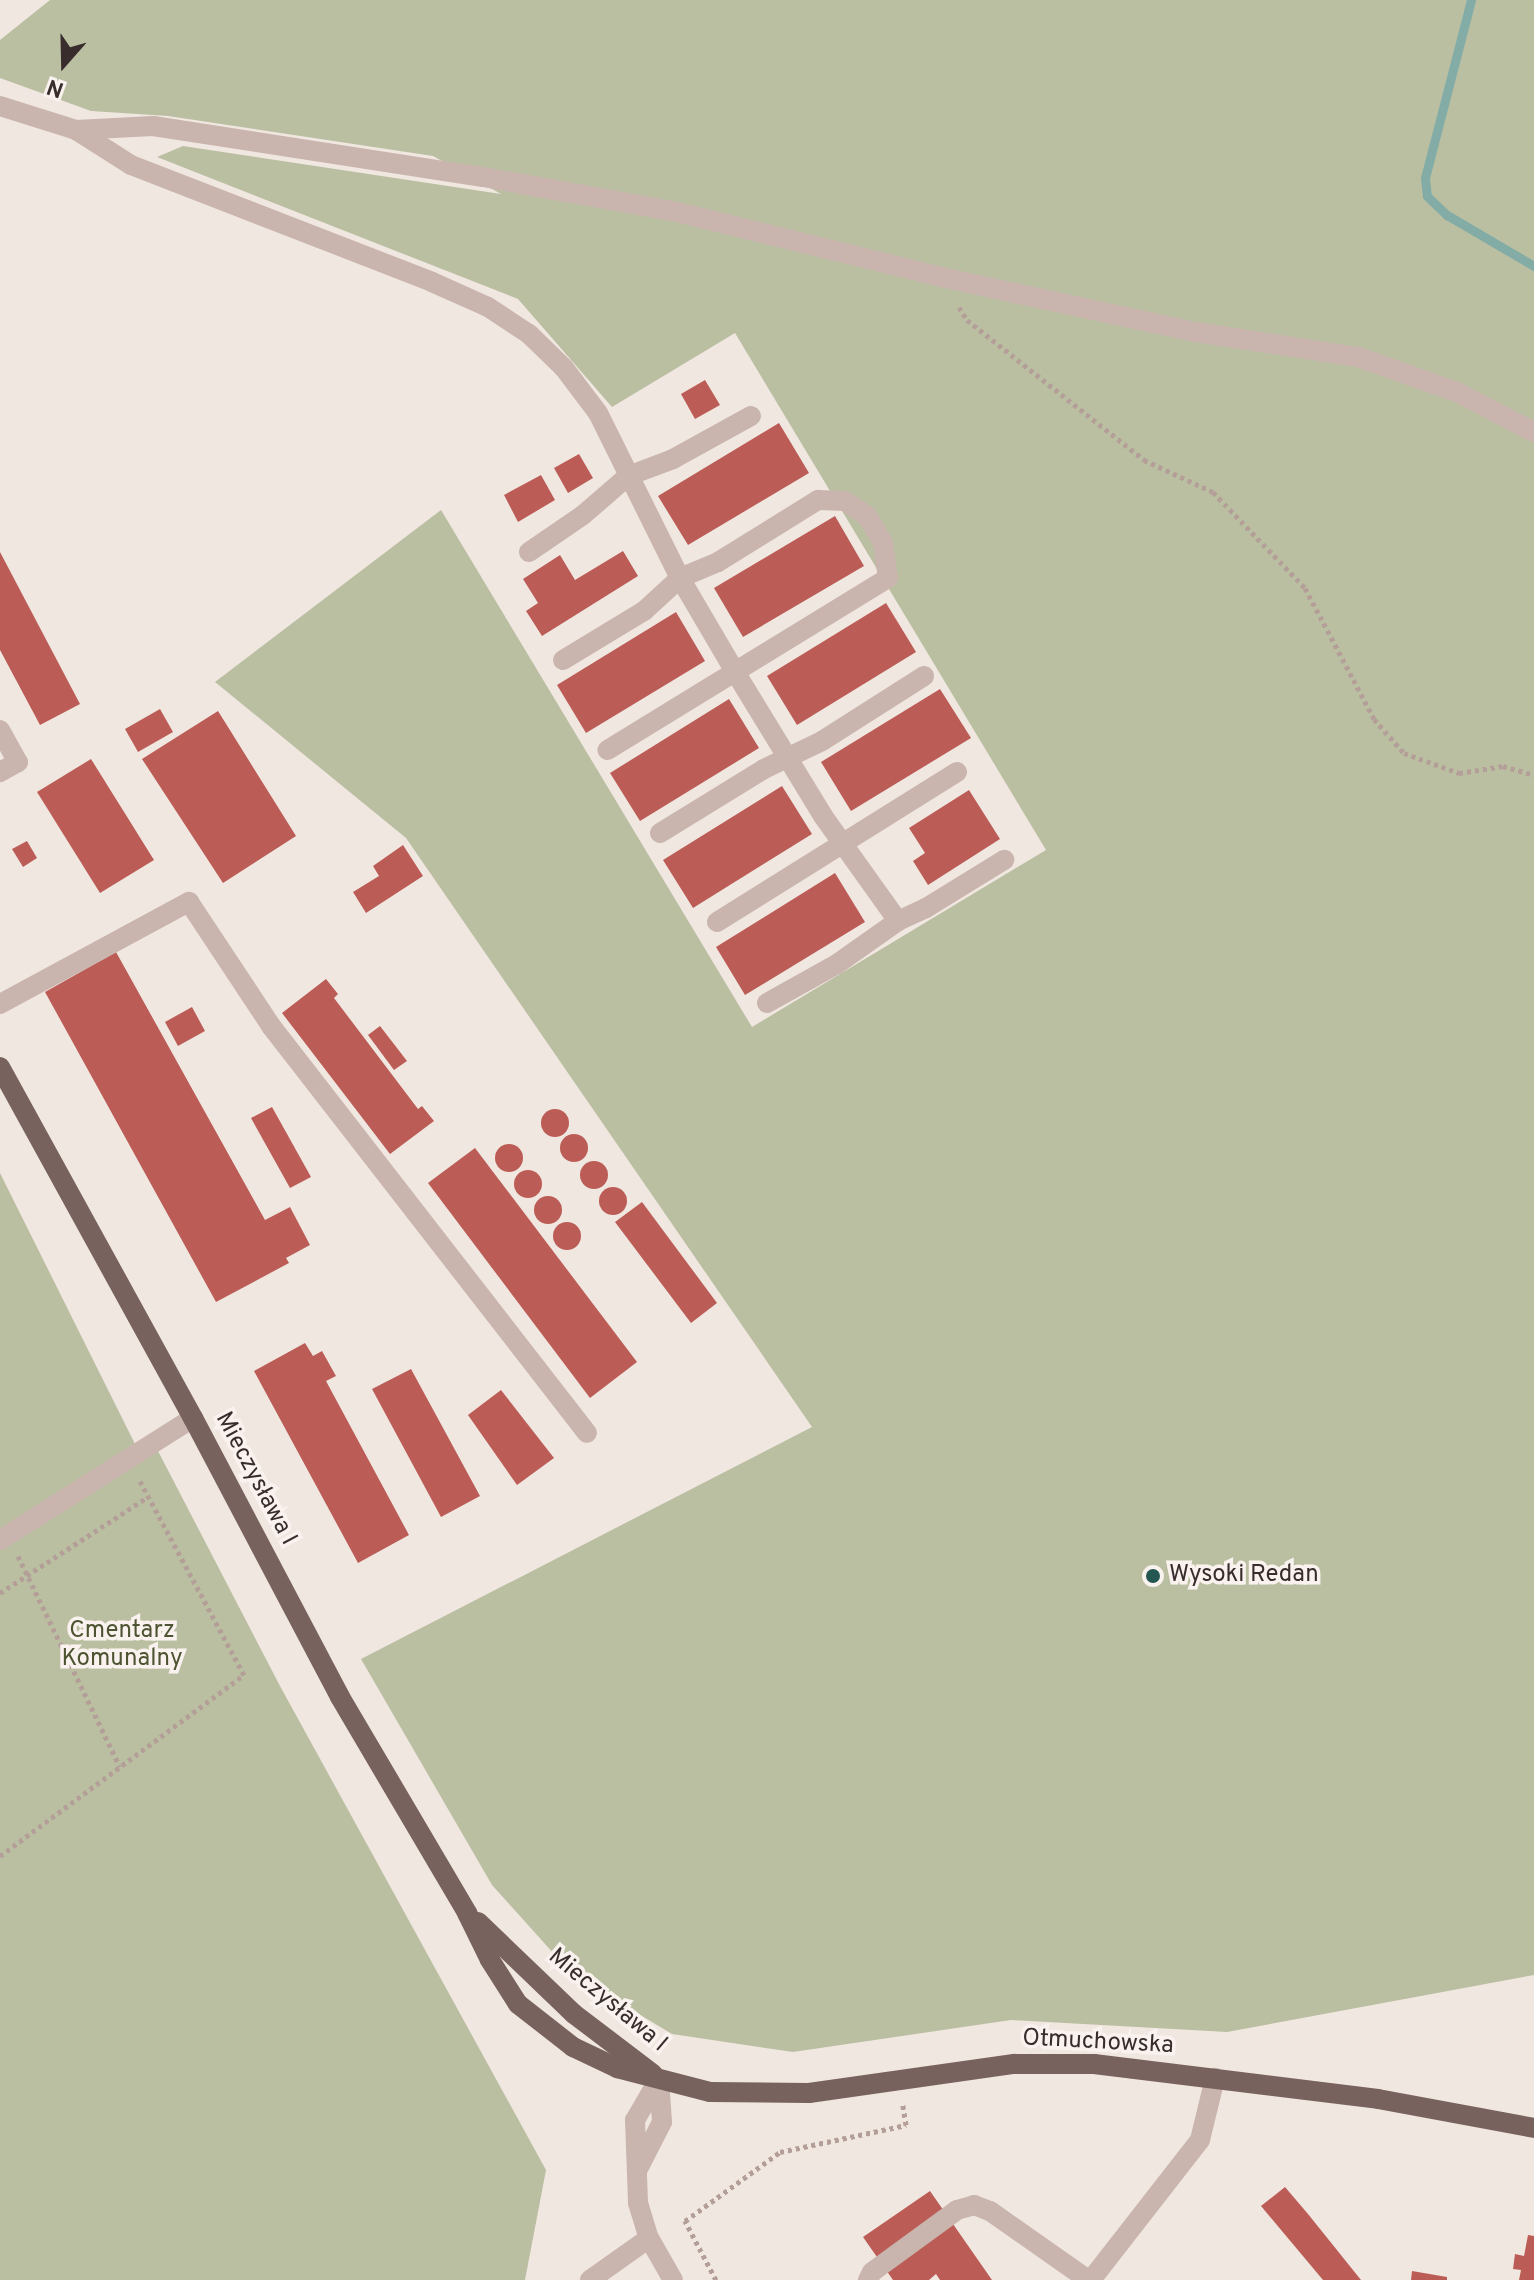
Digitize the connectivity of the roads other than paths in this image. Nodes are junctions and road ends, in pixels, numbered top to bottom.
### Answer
1 (0, 106) edge
2 (76, 130) junction
3 (751, 416) dead end
4 (1534, 432) edge
5 (628, 476) junction
6 (529, 552) dead end
7 (680, 578) junction
8 (563, 660) dead end
9 (734, 670) junction
10 (924, 676) dead end
11 (0, 730) edge
12 (607, 750) dead end
13 (787, 757) junction
14 (0, 772) edge
15 (957, 772) dead end
16 (660, 833) dead end
17 (844, 844) junction
18 (1004, 860) dead end
19 (898, 921) junction
20 (717, 922) dead end
21 (767, 1003) dead end
22 (0, 1004) edge
23 (0, 1067) edge
24 (193, 1418) junction
25 (587, 1433) dead end
26 (4, 1537) edge
27 (467, 1913) junction
28 (1215, 2078) junction
29 (659, 2079) junction
30 (1534, 2128) edge
31 (649, 2238) junction
32 (590, 2280) edge
33 (673, 2280) edge
34 (868, 2280) edge
35 (1089, 2280) edge

1 - 2 street
2 - 4 street
2 - 5 street
3 - 5 street
5 - 6 street
5 - 7 street
7 - 8 street
7 - 9 street
7 - 9 street
9 - 12 street
9 - 13 street
10 - 13 street
11 - 14 street
13 - 16 street
13 - 17 street
15 - 17 street
17 - 19 street
17 - 20 street
18 - 19 street
19 - 21 street
22 - 25 street
23 - 24 main road, Mieczysława I
24 - 26 street
24 - 27 main road, Mieczysława I
27 - 29 main road, Mieczysława I
27 - 29 main road, Mieczysława I
28 - 29 main road, Otmuchowska
28 - 30 main road, Otmuchowska
28 - 35 street
29 - 31 street
31 - 32 street
31 - 33 street
34 - 35 street

